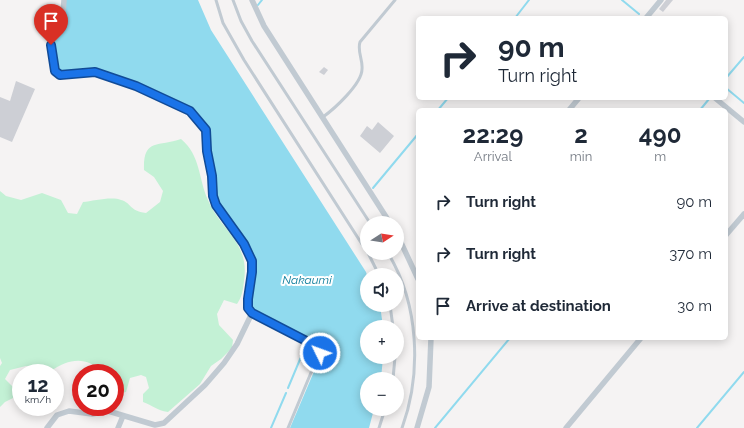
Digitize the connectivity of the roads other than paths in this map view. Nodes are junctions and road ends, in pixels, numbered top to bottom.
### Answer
1 (64, 0) edge
2 (216, 0) edge
3 (233, 0) edge
4 (252, 0) edge
5 (395, 0) edge
6 (661, 0) edge
7 (648, 16) edge
8 (577, 100) edge
9 (717, 100) edge
10 (571, 108) edge
11 (727, 108) edge
12 (728, 109) edge
13 (323, 117) junction
14 (744, 122) edge
15 (744, 214) edge
16 (365, 216) edge
17 (386, 216) edge
18 (728, 233) edge
19 (360, 241) edge
20 (404, 249) edge
21 (392, 260) edge
22 (416, 274) edge
23 (255, 315) junction
24 (432, 340) edge
25 (639, 340) edge
26 (72, 412) edge
27 (123, 416) joint
28 (383, 416) edge
29 (47, 428) edge
30 (118, 428) edge
31 (288, 428) edge
32 (379, 428) edge
33 (402, 428) edge
34 (417, 428) edge
35 (566, 428) edge

1 - 23 street
2 - 19 lane
3 - 16 lane
4 - 13 street
5 - 13 lane
6 - 7 street
8 - 10 street
9 - 11 street
12 - 14 street
13 - 17 street
15 - 18 street
20 - 22 street
21 - 33 lane
23 - 27 street
23 - 31 lane
24 - 34 street
25 - 35 street
26 - 29 street
27 - 30 street
28 - 32 lane

